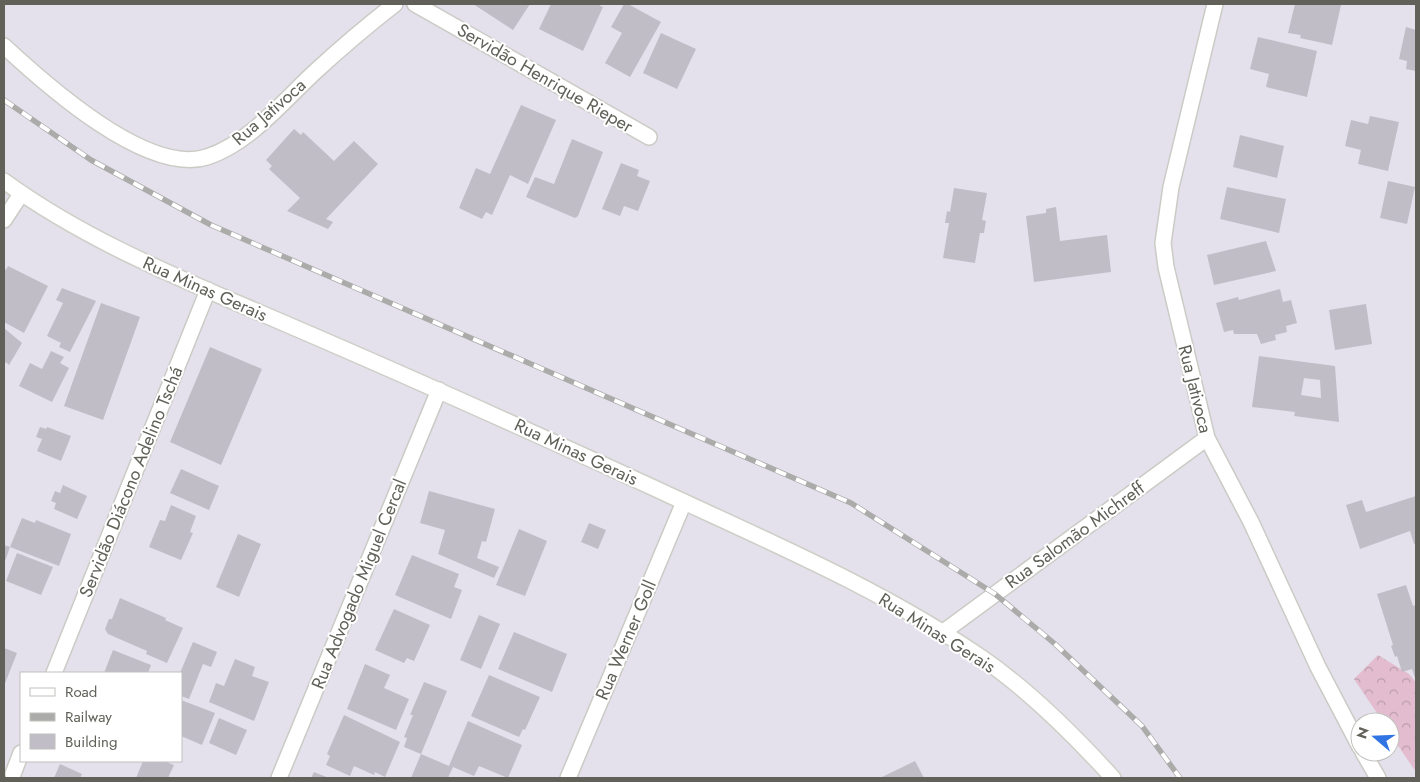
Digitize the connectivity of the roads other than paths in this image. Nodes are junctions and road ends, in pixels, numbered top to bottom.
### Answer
1 (395, 4) edge
2 (415, 4) edge
3 (1215, 4) edge
4 (4, 46) edge
5 (649, 137) dead end
6 (4, 181) edge
7 (21, 194) junction
8 (4, 220) edge
9 (208, 290) junction
10 (438, 390) junction
11 (1207, 438) junction
12 (684, 502) junction
13 (942, 633) junction
14 (54, 672) edge
15 (1350, 728) edge
16 (20, 756) edge
17 (1369, 762) edge
18 (13, 774) dead end
19 (279, 778) edge
20 (568, 778) edge
21 (1113, 778) edge
22 (1378, 778) edge

1 - 4 street, Rua Jativoca
2 - 5 street, Servidão Henrique Rieper
3 - 11 street, Rua Jativoca
6 - 7 street, Rua Minas Gerais
7 - 8 street
7 - 9 street, Rua Minas Gerais
9 - 10 street, Rua Minas Gerais
9 - 14 street, Servidão Diácono Adelino Tschá
10 - 12 street, Rua Minas Gerais
10 - 19 street, Rua Advogado Miguel Cercal
11 - 13 street, Rua Salomão Michreff
11 - 15 street, Rua Jativoca
12 - 13 street, Rua Minas Gerais
12 - 20 street, Rua Werner Goll
13 - 21 street, Rua Minas Gerais
16 - 18 street
17 - 22 street

